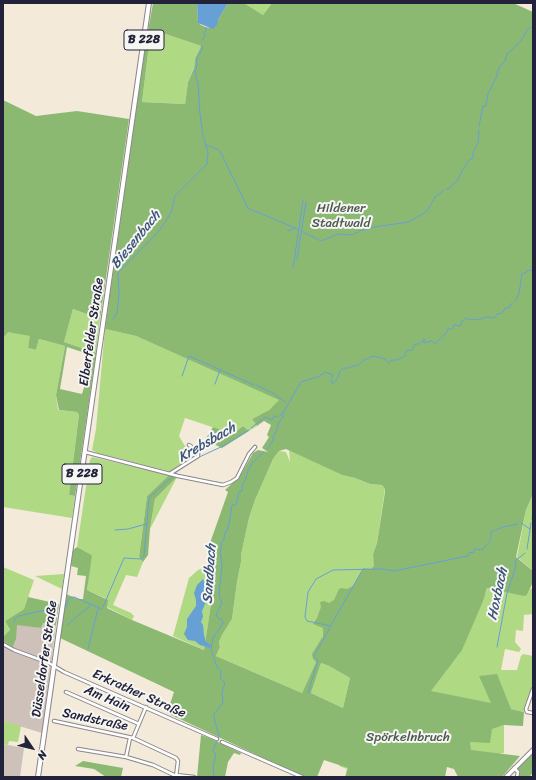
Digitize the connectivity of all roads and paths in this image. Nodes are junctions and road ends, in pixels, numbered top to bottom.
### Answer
1 (149, 3) edge
2 (189, 445) dead end
3 (255, 447) dead end
4 (85, 452) junction
5 (170, 474) junction
6 (65, 592) joint
7 (3, 644) edge
8 (54, 666) junction
9 (533, 689) edge
10 (66, 692) dead end
11 (146, 707) junction
12 (533, 713) edge
13 (54, 721) dead end
14 (139, 724) junction
15 (132, 738) junction
16 (217, 740) dead end
17 (222, 742) dead end
18 (78, 749) dead end
19 (533, 750) edge
20 (126, 757) junction
21 (514, 768) junction
22 (176, 776) edge
23 (38, 777) edge
24 (194, 777) edge
25 (302, 777) edge
26 (506, 777) edge
27 (517, 777) edge

1 - 4 main road, Elberfelder Straße / B 228
2 - 5 street
3 - 5 street
4 - 5 street
4 - 6 main road, Elberfelder Straße / B 228
6 - 8 main road, Düsseldorfer Straße / B 228
7 - 8 street, Erkrather Straße
8 - 11 street, Erkrather Straße
8 - 23 main road, Düsseldorfer Straße / B 228
9 - 12 street
10 - 14 street, Am Hain
11 - 14 street
11 - 16 street, Erkrather Straße
13 - 15 street, Sandstraße
14 - 15 street
15 - 20 street
15 - 22 street, Sandstraße
17 - 25 street
18 - 20 street
19 - 21 main road
20 - 22 street
21 - 26 main road
21 - 27 street
22 - 24 street

